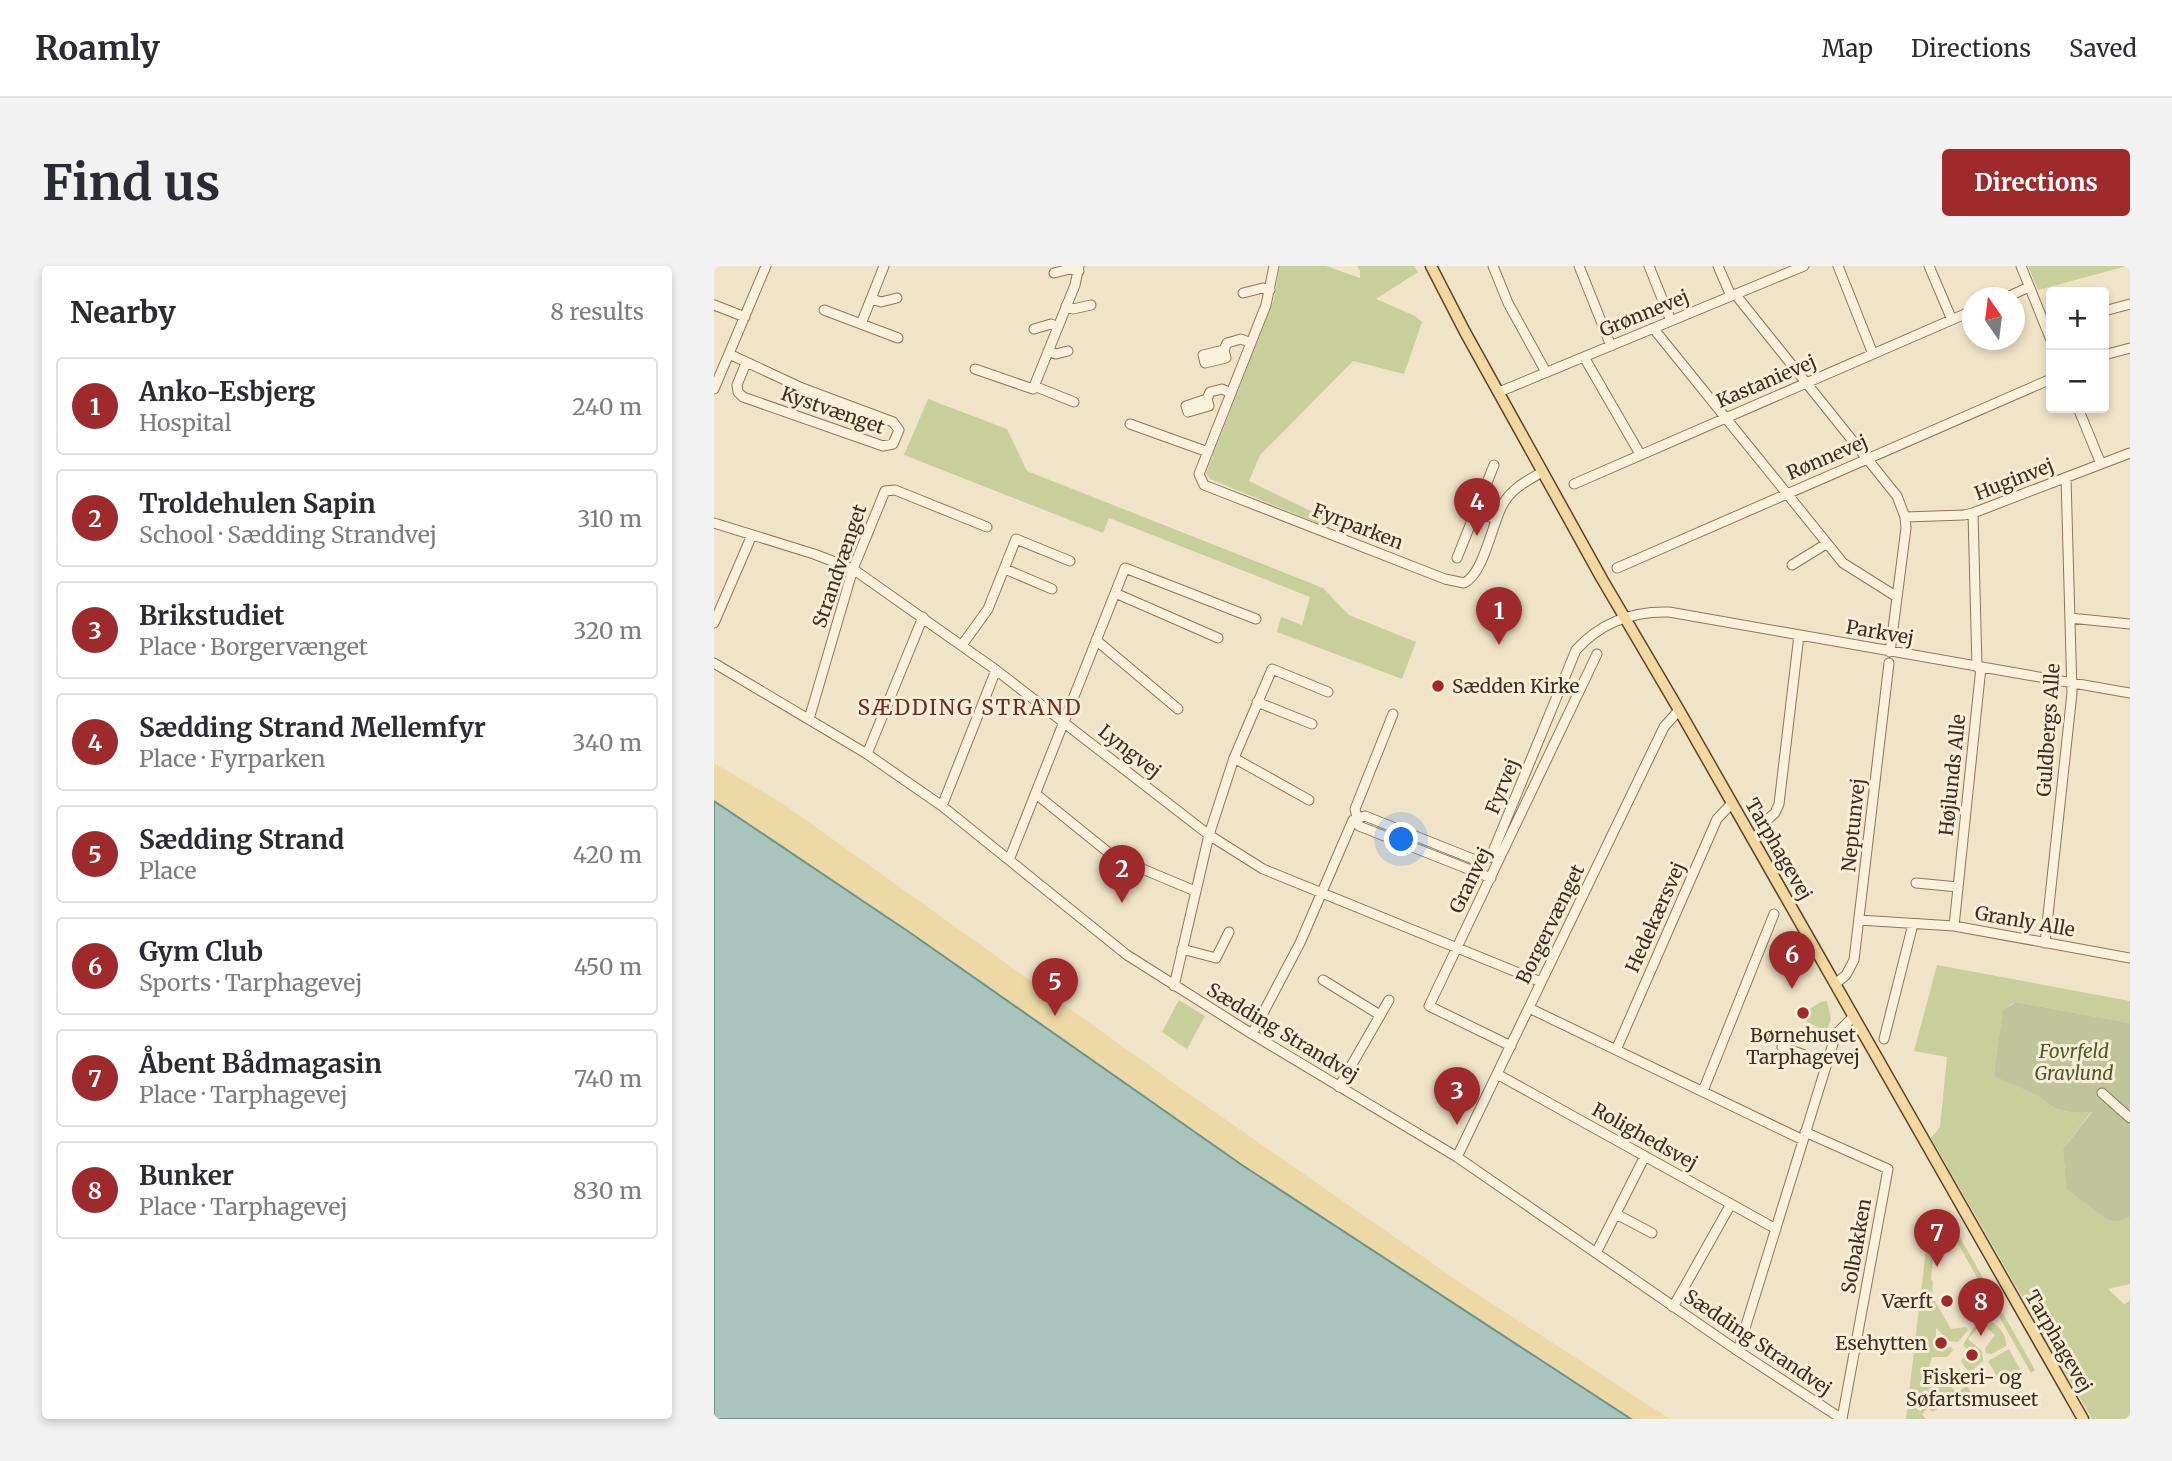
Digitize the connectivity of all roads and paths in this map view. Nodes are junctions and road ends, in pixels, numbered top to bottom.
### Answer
1 (766, 266) edge
2 (884, 266) edge
3 (1274, 266) edge
4 (1423, 266) edge
5 (1431, 266) edge
6 (1493, 266) edge
7 (1579, 266) edge
8 (1649, 266) edge
9 (1718, 266) edge
10 (1804, 266) edge
11 (1838, 266) edge
12 (1929, 266) edge
13 (2021, 266) edge
14 (1079, 268) edge
15 (1785, 270) edge
16 (1054, 273) dead end
17 (2029, 287) junction
18 (2025, 289) edge
19 (1270, 290) junction
20 (1243, 293) dead end
21 (1733, 295) junction
22 (897, 298) dead end
23 (872, 299) junction
24 (2130, 304) edge
25 (714, 305) edge
26 (1091, 305) dead end
27 (1066, 306) junction
28 (824, 310) dead end
29 (2109, 310) edge
30 (1962, 316) edge
31 (745, 317) junction
32 (1952, 320) junction
33 (1671, 321) junction
34 (2046, 322) edge
35 (861, 324) junction
36 (1058, 327) junction
37 (1653, 328) junction
38 (1034, 329) dead end
39 (1465, 332) junction
40 (898, 338) dead end
41 (1251, 343) junction
42 (1611, 346) junction
43 (2130, 348) edge
44 (1224, 350) dead end
45 (1048, 351) junction
46 (1068, 351) dead end
47 (729, 354) junction
48 (1873, 354) junction
49 (2109, 354) edge
50 (1584, 357) junction
51 (746, 363) junction
52 (975, 369) dead end
53 (1546, 372) junction
54 (2046, 381) edge
55 (1807, 383) junction
56 (715, 384) edge
57 (1034, 386) junction
58 (1499, 392) junction
59 (1231, 393) junction
60 (1207, 399) dead end
61 (1074, 402) dead end
62 (2080, 413) edge
63 (1725, 418) junction
64 (1130, 424) dead end
65 (1208, 452) junction
66 (2130, 453) edge
67 (1640, 454) junction
68 (1867, 459) junction
69 (2101, 464) junction
70 (1494, 465) dead end
71 (1542, 472) junction
72 (2066, 478) junction
73 (1574, 484) dead end
74 (1785, 494) junction
75 (1475, 512) junction
76 (1973, 513) junction
77 (1905, 517) junction
78 (1496, 519) junction
79 (714, 523) edge
80 (987, 527) dead end
81 (752, 535) junction
82 (1826, 544) junction
83 (1457, 558) dead end
84 (1070, 561) dead end
85 (1792, 565) dead end
86 (1617, 568) dead end
87 (853, 569) junction
88 (1005, 569) junction
89 (1052, 589) dead end
90 (1115, 593) junction
91 (1897, 597) junction
92 (923, 617) junction
93 (1624, 617) junction
94 (1256, 618) dead end
95 (2070, 618) junction
96 (714, 623) edge
97 (2130, 624) edge
98 (1799, 635) junction
99 (1218, 638) dead end
100 (1096, 640) junction
101 (962, 645) junction
102 (1890, 652) junction
103 (1597, 654) dead end
104 (714, 663) edge
105 (1889, 663) dead end
106 (1569, 667) junction
107 (1979, 667) junction
108 (996, 670) junction
109 (1587, 676) junction
110 (2072, 684) junction
111 (1328, 692) dead end
112 (2130, 693) edge
113 (1257, 702) junction
114 (1178, 709) dead end
115 (1679, 710) junction
116 (1393, 714) dead end
117 (809, 719) junction
118 (1064, 721) junction
119 (1312, 724) dead end
120 (867, 754) junction
121 (1234, 758) junction
122 (1036, 794) junction
123 (1309, 800) dead end
124 (1732, 803) junction
125 (942, 806) junction
126 (1358, 821) junction
127 (1385, 823) junction
128 (1762, 824) dead end
129 (1380, 834) junction
130 (1209, 835) junction
131 (1009, 860) junction
132 (1491, 878) junction
133 (1916, 883) dead end
134 (1958, 887) junction
135 (1195, 891) junction
136 (1321, 893) junction
137 (1774, 914) dead end
138 (1860, 920) junction
139 (1913, 924) junction
140 (1954, 926) junction
141 (1229, 932) dead end
142 (2045, 943) junction
143 (1457, 947) junction
144 (1182, 949) junction
145 (2130, 958) edge
146 (1323, 980) dead end
147 (1541, 982) junction
148 (1835, 984) junction
149 (1174, 986) junction
150 (1389, 1000) dead end
151 (1529, 1008) junction
152 (1381, 1015) junction
153 (1853, 1017) junction
154 (1252, 1034) junction
155 (1884, 1039) dead end
156 (1511, 1046) junction
157 (1782, 1047) dead end
158 (1616, 1049) junction
159 (1827, 1063) junction
160 (1497, 1074) junction
161 (1339, 1087) junction
162 (1703, 1091) junction
163 (2102, 1093) dead end
164 (2130, 1118) edge
165 (1804, 1136) junction
166 (1645, 1156) junction
167 (1457, 1157) junction
168 (1731, 1204) junction
169 (1616, 1214) junction
170 (1776, 1229) junction
171 (1652, 1233) dead end
172 (1596, 1253) junction
173 (1673, 1307) junction
174 (1738, 1351) junction
175 (1842, 1419) edge
176 (2083, 1419) edge

1 - 31 street
2 - 23 street
3 - 19 street, Fyrparken
4 - 39 main road, Tarphagevej
5 - 39 main road, Tarphagevej
6 - 53 street
7 - 42 street
8 - 33 street
9 - 21 street
10 - 15 street, Grønnevej
11 - 48 street
12 - 32 street
13 - 17 street
14 - 16 street
14 - 27 street
15 - 21 street, Grønnevej
17 - 18 street
17 - 34 street
19 - 20 street
19 - 41 street, Fyrparken
21 - 33 street, Grønnevej
21 - 55 street
22 - 23 street
23 - 35 street
24 - 29 street
25 - 31 street
26 - 27 street
27 - 36 street
28 - 35 street
30 - 32 street, Kastanievej
31 - 47 street
32 - 48 street, Kastanievej
33 - 37 street, Grønnevej
35 - 40 street
36 - 38 street
36 - 45 street
37 - 42 street, Grønnevej
37 - 63 street
39 - 58 main road, Tarphagevej
41 - 44 street
41 - 59 street, Fyrparken
42 - 50 street, Grønnevej
43 - 49 street
45 - 46 street
45 - 57 street
47 - 51 street, Kystvænget
47 - 56 street
48 - 55 street, Kastanievej
50 - 53 street, Grønnevej
50 - 67 street
51 - 51 street, Kystvænget
52 - 57 street
53 - 58 street, Grønnevej
54 - 68 street, Rønnevej
55 - 63 street, Kastanievej
55 - 68 street
57 - 61 street
58 - 71 main road, Tarphagevej
59 - 60 street
59 - 65 street, Fyrparken
62 - 69 street
63 - 67 street, Kastanievej
63 - 74 street
64 - 65 street
65 - 78 street, Fyrparken
66 - 69 street, Huginvej
67 - 73 street, Kastanievej
68 - 74 street, Rønnevej
68 - 77 street
69 - 72 street, Huginvej
70 - 75 street
71 - 78 street, Fyrparken
71 - 93 main road, Tarphagevej
72 - 76 street, Huginvej
72 - 95 street, Guldbergs Alle
74 - 82 street
74 - 86 street, Rønnevej
75 - 78 street
75 - 83 street
76 - 77 street, Huginvej
76 - 107 street, Højlunds Alle
77 - 91 street
79 - 81 street, Lyngvej
80 - 87 street, Strandvænget
81 - 87 street, Lyngvej
81 - 96 street
82 - 85 street
82 - 91 street
84 - 88 street
87 - 92 street, Lyngvej
87 - 117 street, Strandvænget
88 - 89 street
88 - 101 street
90 - 94 street
90 - 99 street
90 - 100 street
91 - 102 street
92 - 101 street, Lyngvej
92 - 120 street
93 - 98 street, Parkvej
93 - 106 street, Fyrvej
93 - 115 main road, Tarphagevej
95 - 97 street
95 - 110 street, Guldbergs Alle
98 - 102 street, Parkvej
98 - 128 street
100 - 114 street
100 - 118 street
101 - 108 street, Lyngvej
102 - 107 street, Parkvej
103 - 109 street, Granvej
104 - 117 street, Sædding Strandvej
105 - 138 street, Neptunvej
106 - 109 street
106 - 127 street, Fyrvej
107 - 110 street, Parkvej
107 - 134 street, Højlunds Alle
108 - 118 street, Lyngvej
108 - 125 street
109 - 132 street, Granvej
110 - 112 street, Parkvej
110 - 142 street, Guldbergs Alle
111 - 113 street
113 - 119 street
113 - 121 street
115 - 124 main road, Tarphagevej
115 - 147 street, Borgervænget
116 - 126 street
117 - 120 street, Sædding Strandvej
118 - 122 street
118 - 130 street, Lyngvej
120 - 125 street, Sædding Strandvej
121 - 123 street
121 - 130 street
122 - 131 street
122 - 135 street
124 - 148 main road, Tarphagevej
124 - 158 street, Hedekærsvej
125 - 131 street, Sædding Strandvej
126 - 127 street, Fyrvej
126 - 129 street
126 - 136 street
127 - 129 street
129 - 132 street
130 - 135 street
130 - 136 street, Lyngvej
131 - 149 street, Sædding Strandvej
132 - 143 street, Granvej
133 - 134 street
134 - 140 street, Højlunds Alle
135 - 144 street
136 - 143 street, Lyngvej
136 - 154 street
137 - 162 street
138 - 139 street, Granly Alle
138 - 148 street, Neptunvej
139 - 140 street, Granly Alle
139 - 155 street
140 - 142 street, Granly Alle
141 - 144 street
142 - 145 street, Granly Alle
143 - 147 street, Lyngvej
143 - 156 street, Granvej
144 - 149 street
146 - 152 street
147 - 151 street, Borgervænget
148 - 153 main road, Tarphagevej
149 - 154 street, Sædding Strandvej
150 - 152 street
151 - 156 street, Borgervænget
151 - 158 street, Solbakken
152 - 161 street
153 - 159 street
153 - 176 main road, Tarphagevej
154 - 161 street, Sædding Strandvej
156 - 160 street, Borgervænget
157 - 159 street
158 - 162 street, Solbakken
159 - 165 street
160 - 166 street, Rolighedsvej
160 - 167 street, Borgervænget
161 - 167 street, Sædding Strandvej
162 - 165 street, Solbakken
163 - 164 street
165 - 170 street
165 - 175 street, Solbakken
166 - 168 street, Rolighedsvej
166 - 169 street
167 - 172 street, Sædding Strandvej
168 - 170 street, Rolighedsvej
168 - 173 street
169 - 171 street
169 - 172 street
170 - 174 street
172 - 173 street, Sædding Strandvej
173 - 174 street, Sædding Strandvej
174 - 175 street, Sædding Strandvej

